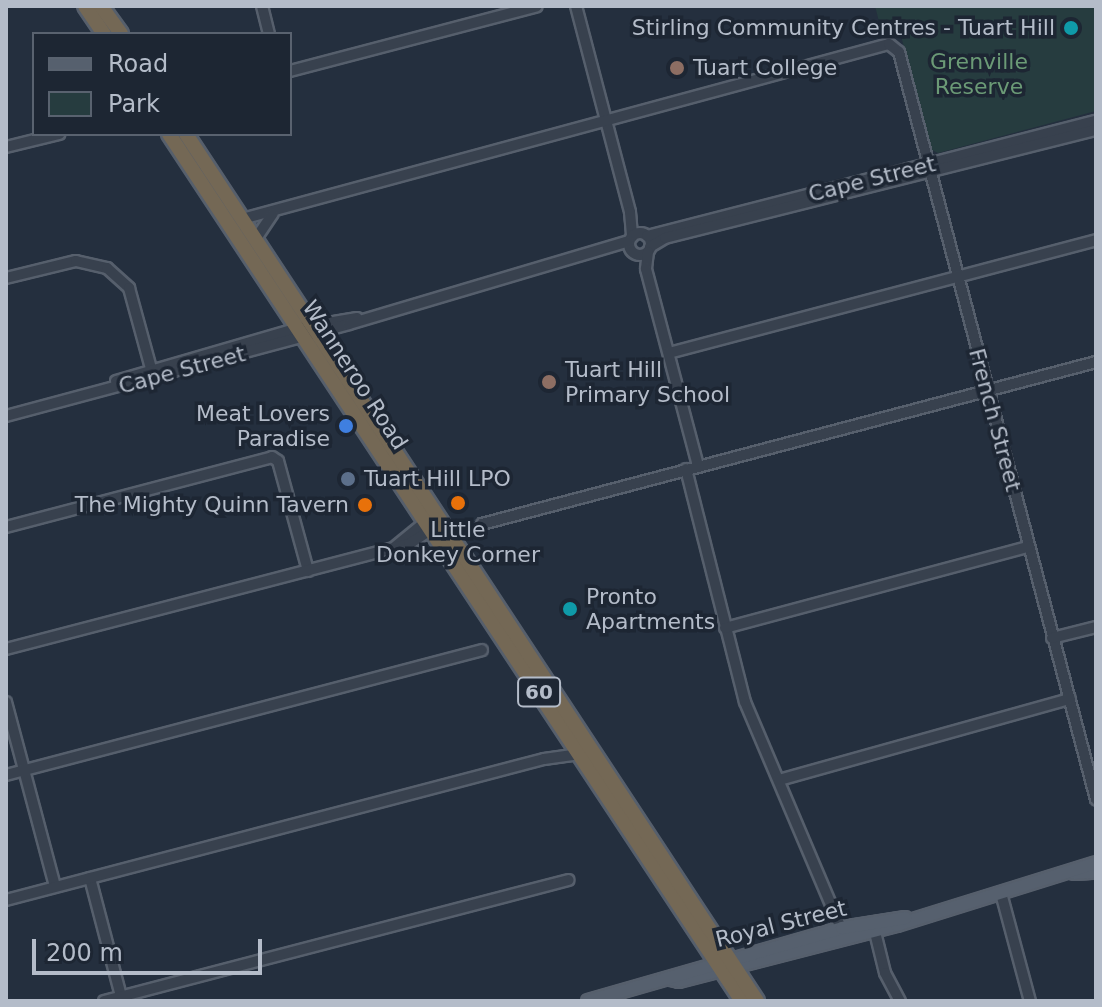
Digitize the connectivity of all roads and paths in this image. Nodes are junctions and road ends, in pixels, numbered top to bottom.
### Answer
1 (85, 6) edge
2 (101, 6) edge
3 (262, 6) edge
4 (537, 6) edge
5 (576, 6) edge
6 (103, 32) edge
7 (120, 32) edge
8 (268, 32) edge
9 (292, 70) edge
10 (605, 120) junction
11 (1096, 121) edge
12 (1096, 130) edge
13 (51, 136) edge
14 (170, 136) edge
15 (187, 136) edge
16 (6, 147) edge
17 (930, 169) junction
18 (284, 204) junction
19 (242, 219) junction
20 (255, 240) junction
21 (1096, 240) edge
22 (640, 244) junction
23 (958, 277) junction
24 (6, 278) edge
25 (284, 307) junction
26 (357, 318) junction
27 (345, 325) junction
28 (308, 330) junction
29 (272, 336) junction
30 (329, 350) junction
31 (669, 353) junction
32 (1096, 362) edge
33 (153, 374) junction
34 (987, 391) junction
35 (360, 396) junction
36 (6, 413) edge
37 (386, 435) junction
38 (369, 437) junction
39 (698, 466) junction
40 (686, 469) junction
41 (414, 506) junction
42 (434, 522) junction
43 (482, 524) dead end
44 (6, 527) edge
45 (1028, 547) junction
46 (308, 571) junction
47 (1096, 627) edge
48 (725, 628) junction
49 (1052, 638) junction
50 (6, 649) edge
51 (482, 650) dead end
52 (1070, 699) junction
53 (6, 702) edge
54 (564, 730) junction
55 (580, 754) junction
56 (544, 759) junction
57 (25, 770) junction
58 (6, 775) edge
59 (779, 780) junction
60 (1096, 799) edge
61 (1096, 863) edge
62 (1096, 872) edge
63 (1074, 873) junction
64 (90, 878) junction
65 (569, 880) dead end
66 (55, 886) junction
67 (1001, 893) junction
68 (6, 900) edge
69 (873, 926) junction
70 (841, 933) junction
71 (725, 964) junction
72 (121, 999) edge
73 (104, 1001) edge
74 (588, 1001) edge
75 (742, 1001) edge
76 (757, 1001) edge
77 (900, 1001) edge
78 (1030, 1001) edge

1 - 6 highway
2 - 7 highway
3 - 8 street
4 - 9 street
5 - 10 street
10 - 17 street, French Street
10 - 18 street
10 - 22 street
11 - 17 street, Cape Street
12 - 17 street, Cape Street
13 - 16 street
14 - 25 highway, Wanneroo Road / 60
15 - 19 highway, Wanneroo Road / 60
17 - 22 street, Cape Street
17 - 23 street, French Street
18 - 19 street
18 - 20 street
19 - 20 highway, Wanneroo Road / 60
20 - 28 highway, Wanneroo Road / 60
21 - 23 street
22 - 26 street, Cape Street
22 - 31 street
23 - 31 street
23 - 34 street, French Street
24 - 33 street
25 - 28 highway, Wanneroo Road / 60
25 - 29 street
26 - 27 street, Cape Street
26 - 28 street, Cape Street
27 - 28 street, Cape Street
27 - 30 street
28 - 29 street, Cape Street
28 - 30 highway, Wanneroo Road / 60
28 - 33 street, Cape Street
28 - 38 highway, Wanneroo Road / 60
29 - 33 street, Cape Street
30 - 35 highway, Wanneroo Road / 60
31 - 39 street
32 - 34 street
33 - 36 street, Cape Street
34 - 39 street
34 - 45 street, French Street
35 - 37 highway, Wanneroo Road / 60
35 - 38 highway
37 - 41 highway
37 - 42 highway, Wanneroo Road / 60
38 - 41 highway, Wanneroo Road / 60
39 - 40 street
40 - 43 street
40 - 48 street
41 - 42 highway, Wanneroo Road / 60
42 - 46 street
42 - 54 highway, Wanneroo Road / 60
42 - 71 highway, Wanneroo Road / 60
44 - 46 street
45 - 48 street
45 - 49 street, French Street
46 - 50 street
47 - 49 street
48 - 59 street
49 - 52 street, French Street
51 - 57 street
52 - 59 street
52 - 60 street, French Street
53 - 57 street
54 - 55 highway, Wanneroo Road / 60
54 - 56 street
55 - 56 street
55 - 71 highway, Wanneroo Road / 60
56 - 64 street
57 - 58 street
57 - 66 street
59 - 70 street
61 - 63 main road, Royal Street
62 - 63 main road, Royal Street
63 - 67 main road, Royal Street
64 - 66 street
64 - 72 street
65 - 72 street
66 - 68 street
67 - 69 main road, Royal Street
67 - 78 street
69 - 70 main road, Royal Street
69 - 77 street
70 - 71 main road, Royal Street
71 - 74 main road, Royal Street
71 - 75 highway, Wanneroo Road / 60
71 - 76 highway, Wanneroo Road / 60
72 - 73 street

